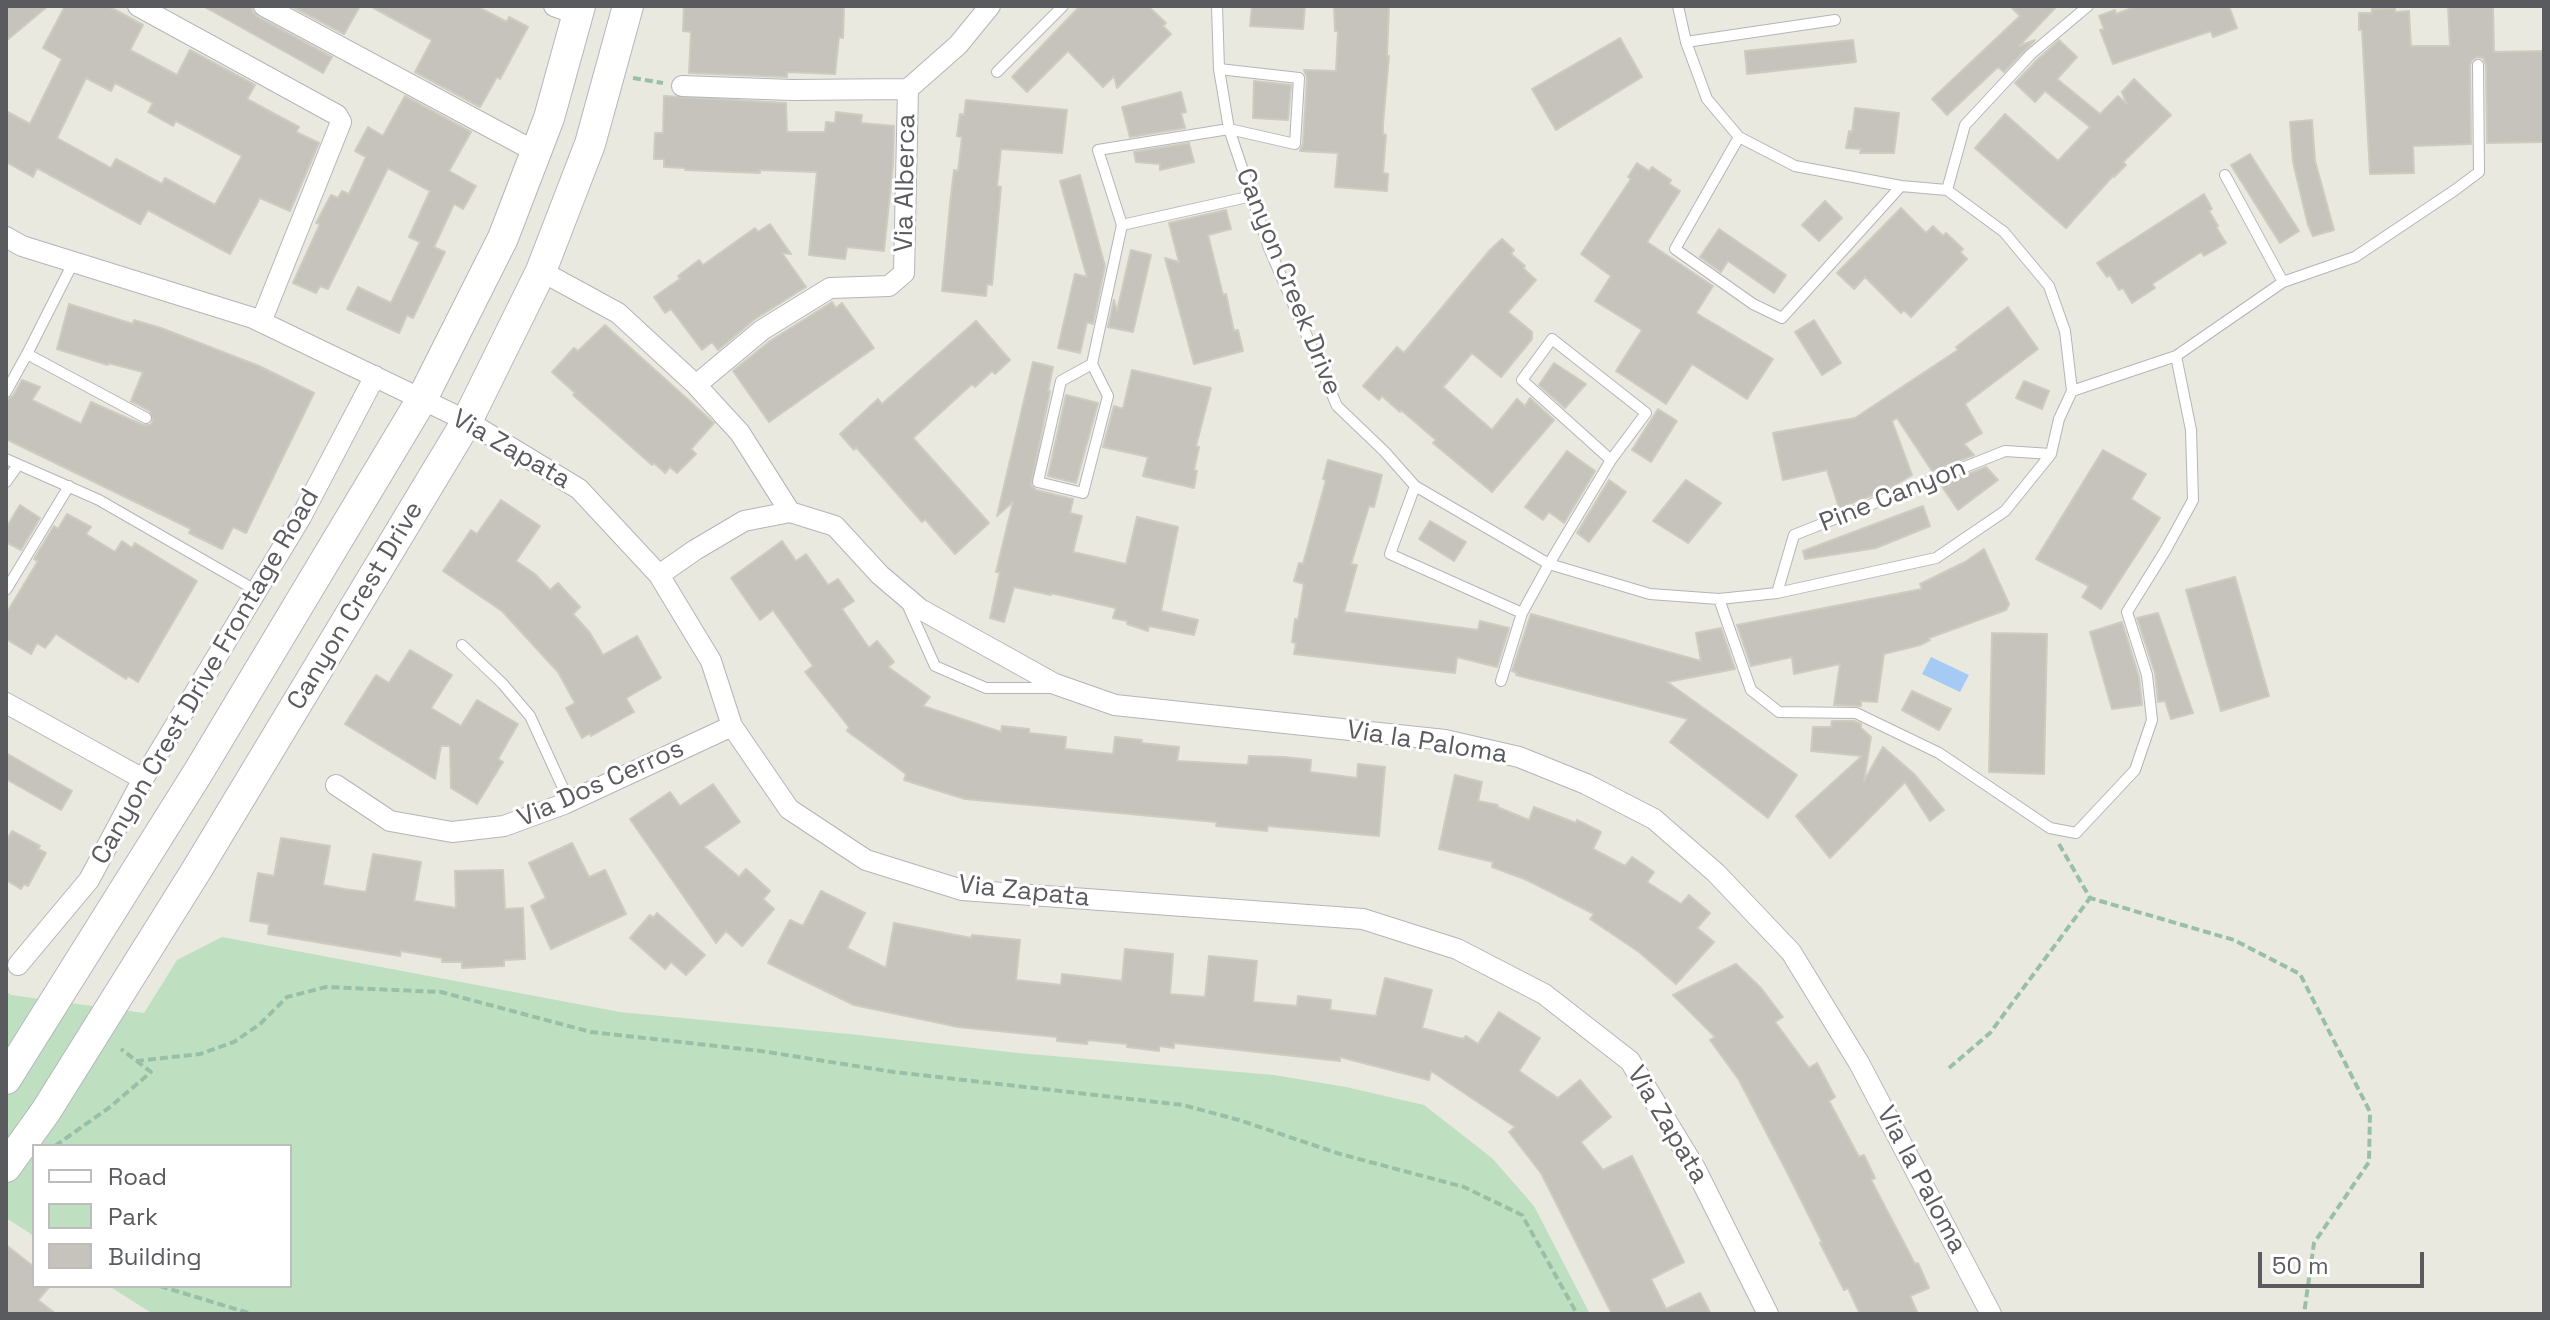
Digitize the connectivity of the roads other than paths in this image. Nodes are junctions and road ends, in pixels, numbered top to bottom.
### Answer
1 (138, 6) edge
2 (264, 6) edge
3 (628, 6) edge
4 (990, 6) edge
5 (1063, 6) edge
6 (1217, 6) edge
7 (1678, 6) edge
8 (2088, 6) edge
9 (570, 9) edge
10 (1835, 20) dead end
11 (1686, 42) junction
12 (2478, 65) dead end
13 (1219, 69) junction
14 (997, 72) dead end
15 (682, 86) road end
16 (908, 89) junction
17 (1229, 129) junction
18 (1739, 137) junction
19 (536, 152) junction
20 (2225, 175) dead end
21 (1901, 186) junction
22 (1947, 190) junction
23 (1252, 196) junction
24 (1122, 225) junction
25 (6, 237) edge
26 (74, 261) junction
27 (541, 271) junction
28 (2283, 282) junction
29 (261, 322) junction
30 (27, 354) junction
31 (2176, 356) junction
32 (1092, 364) junction
33 (375, 376) junction
34 (696, 385) junction
35 (2072, 391) junction
36 (6, 392) edge
37 (422, 399) junction
38 (146, 418) dead end
39 (467, 421) junction
40 (2051, 454) junction
41 (6, 459) edge
42 (1611, 460) junction
43 (18, 465) junction
44 (6, 482) edge
45 (69, 486) junction
46 (1415, 486) junction
47 (790, 512) junction
48 (1549, 564) junction
49 (659, 575) junction
50 (6, 590) edge
51 (257, 591) junction
52 (902, 593) junction
53 (1777, 593) junction
54 (1719, 599) junction
55 (1522, 613) junction
56 (462, 645) dead end
57 (1501, 681) dead end
58 (1068, 689) junction
59 (6, 703) edge
60 (732, 726) junction
61 (143, 779) junction
62 (336, 785) dead end
63 (569, 801) junction
64 (18, 965) dead end
65 (6, 1079) edge
66 (6, 1167) edge
67 (1768, 1314) edge
68 (1991, 1314) edge

1 - 29 street
2 - 19 street
3 - 27 main road, Canyon Crest Drive
4 - 16 street
5 - 14 lane
6 - 13 lane, Canyon Creek Drive
7 - 11 lane
8 - 22 lane
9 - 19 main road, Canyon Crest Drive
10 - 11 lane
11 - 18 lane
12 - 28 lane
13 - 17 lane, Canyon Creek Drive
13 - 17 lane
15 - 16 street
16 - 34 street, Via Alberca
17 - 23 lane, Canyon Creek Drive
17 - 24 lane
18 - 21 lane
18 - 21 lane
19 - 37 main road, Canyon Crest Drive
20 - 28 lane
21 - 22 lane
22 - 35 lane, Canyon Creek Drive
23 - 24 lane
23 - 46 lane, Canyon Creek Drive
24 - 32 lane
25 - 26 street, Via Zapata
26 - 29 street, Via Zapata
26 - 30 lane
27 - 34 street
27 - 39 main road, Canyon Crest Drive
28 - 31 lane
29 - 33 street, Via Zapata
30 - 36 lane
30 - 38 lane
31 - 35 lane
31 - 54 lane
32 - 32 lane
33 - 37 street, Via Zapata
33 - 51 street, Canyon Crest Drive Frontage Road
34 - 47 street
35 - 40 lane, Canyon Creek Drive
37 - 39 street, Via Zapata
37 - 65 main road, Canyon Crest Drive
39 - 49 street, Via Zapata
39 - 66 main road, Canyon Crest Drive
40 - 53 lane, Canyon Creek Drive
40 - 53 lane, Pine Canyon
41 - 43 lane
42 - 42 lane
42 - 48 lane
43 - 44 lane
43 - 45 lane
45 - 50 lane
45 - 51 lane
46 - 48 lane, Canyon Creek Drive
46 - 55 lane
47 - 49 street, Via la Paloma
47 - 52 street, Via la Paloma
48 - 54 lane, Canyon Creek Drive
48 - 55 lane
49 - 60 street, Via Zapata
51 - 61 street, Canyon Crest Drive Frontage Road
52 - 58 street, Via la Paloma
52 - 58 lane
53 - 54 lane, Canyon Creek Drive
55 - 57 lane
56 - 63 lane
58 - 68 street, Via la Paloma
59 - 61 street
60 - 63 street, Via Dos Cerros
60 - 67 street, Via Zapata
61 - 64 street, Canyon Crest Drive Frontage Road
62 - 63 street, Via Dos Cerros

